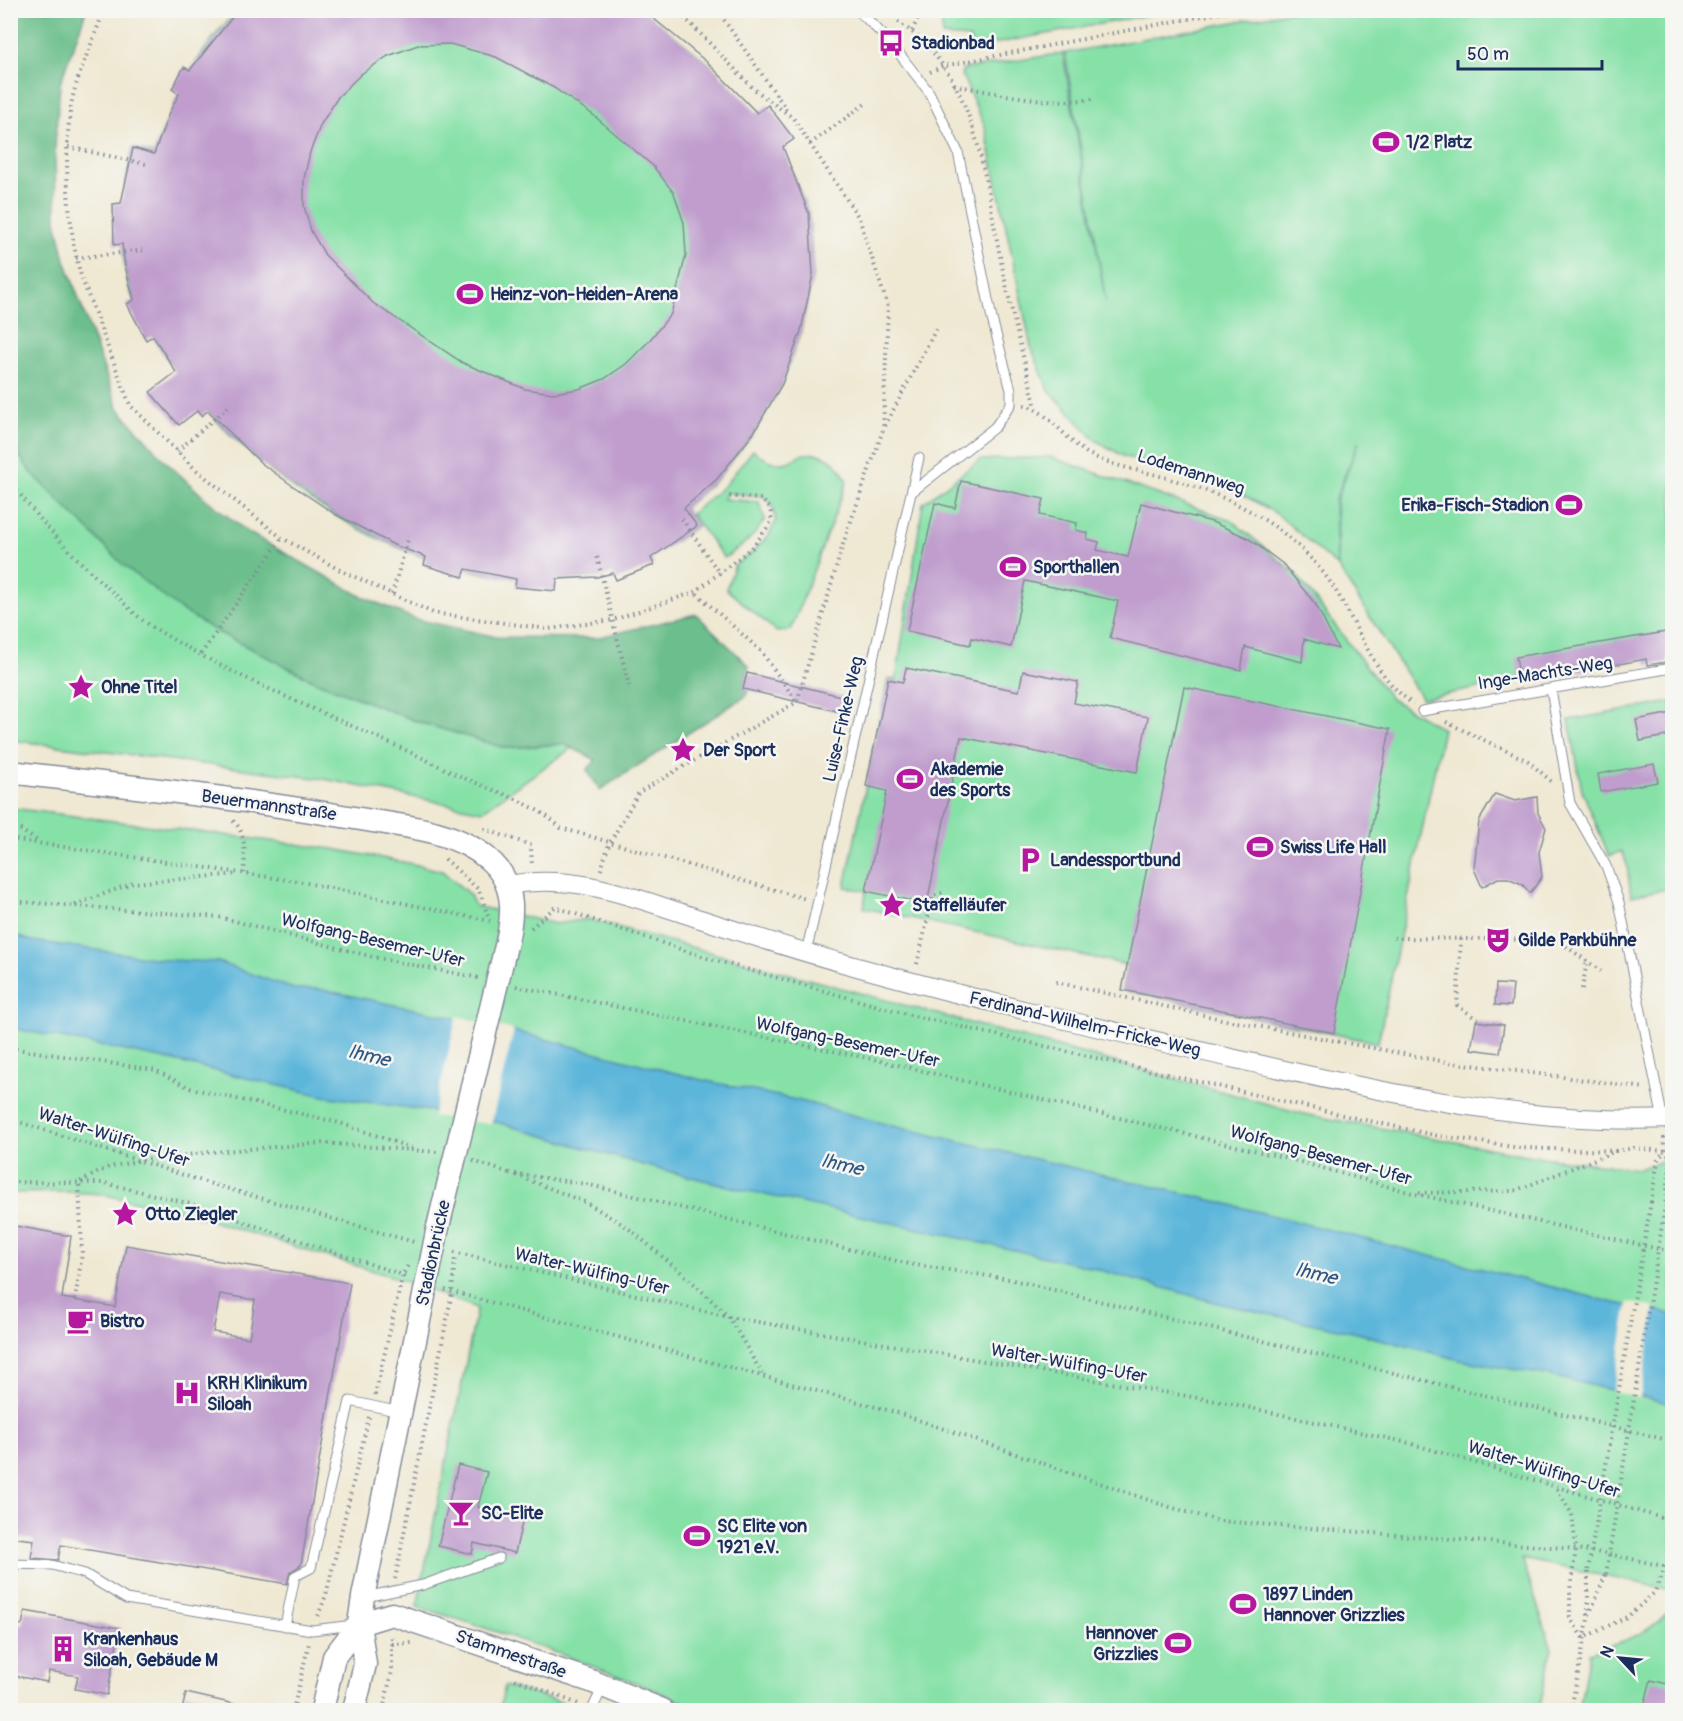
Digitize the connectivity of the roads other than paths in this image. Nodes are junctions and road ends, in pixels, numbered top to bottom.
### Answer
1 (858, 10) edge
2 (919, 458) dead end
3 (912, 492) junction
4 (1672, 668) edge
5 (1551, 689) junction
6 (1422, 711) road end
7 (10, 772) edge
8 (507, 885) junction
9 (806, 953) junction
10 (1668, 1119) edge
11 (400, 1412) junction
12 (499, 1558) dead end
13 (10, 1564) edge
14 (363, 1598) junction
15 (392, 1603) junction
16 (359, 1624) junction
17 (285, 1626) junction
18 (603, 1686) junction
19 (322, 1710) edge
20 (354, 1710) edge
21 (592, 1710) edge
22 (662, 1710) edge

1 - 3 lane
2 - 3 lane, Luise-Finke-Weg
3 - 9 lane, Luise-Finke-Weg
4 - 5 lane, Inge-Machts-Weg
5 - 6 lane, Inge-Machts-Weg
5 - 10 lane
7 - 8 street, Beuermannstraße
8 - 9 street, Ferdinand-Wilhelm-Fricke-Weg
8 - 11 street, Stadionbrücke, bridge
9 - 10 street, Ferdinand-Wilhelm-Fricke-Weg
11 - 14 street, Stadionbrücke
11 - 17 lane
12 - 15 lane
13 - 17 lane
14 - 15 lane
14 - 16 street, Stadionbrücke
15 - 16 street
15 - 18 street, Stammestraße
16 - 17 lane
16 - 19 street, Stadionbrücke
16 - 20 street, Stadionbrücke
18 - 21 lane
18 - 22 street, Stammestraße

